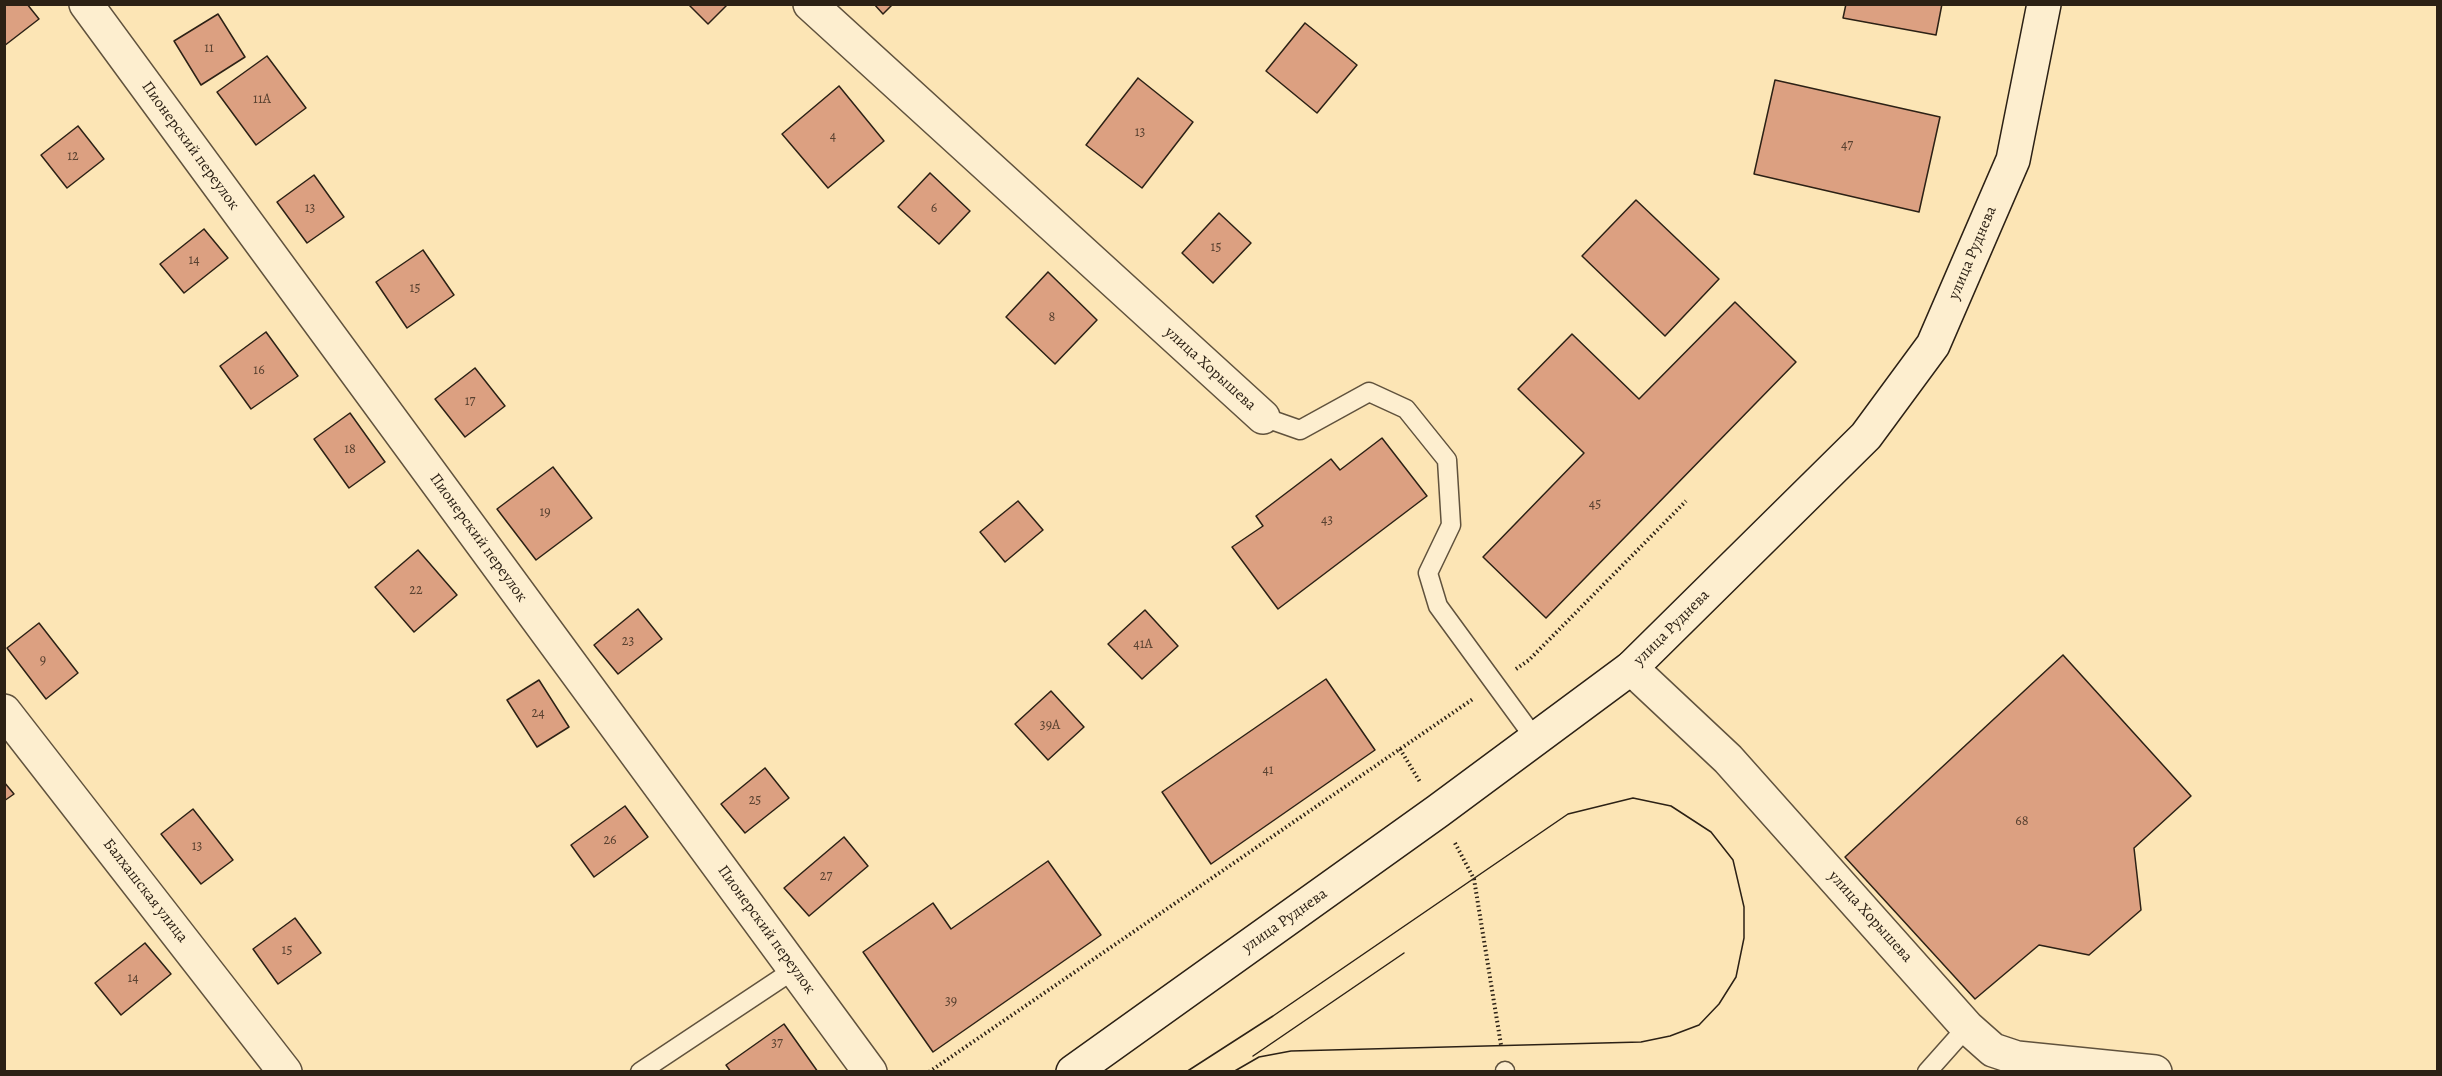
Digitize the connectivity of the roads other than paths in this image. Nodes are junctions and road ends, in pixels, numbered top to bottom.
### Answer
1 (86, 4) edge
2 (810, 4) edge
3 (2044, 4) edge
4 (1263, 417) joint
5 (1631, 668) junction
6 (4, 711) edge
7 (1536, 740) junction
8 (795, 969) junction
9 (1967, 1027) junction
10 (285, 1071) edge
11 (640, 1071) edge
12 (870, 1071) edge
13 (1072, 1071) edge
14 (1927, 1071) edge
15 (2155, 1071) edge

1 - 8 street, Пионерский переулок
2 - 4 street, улица Хорышева
3 - 5 street, улица Руднева
4 - 7 lane, улица Хорышева
5 - 7 street, улица Руднева
5 - 9 street, улица Хорышева
6 - 10 street, Балхашская улица
7 - 13 street, улица Руднева
8 - 11 lane
8 - 12 street, Пионерский переулок
9 - 14 lane
9 - 15 street, улица Хорышева

